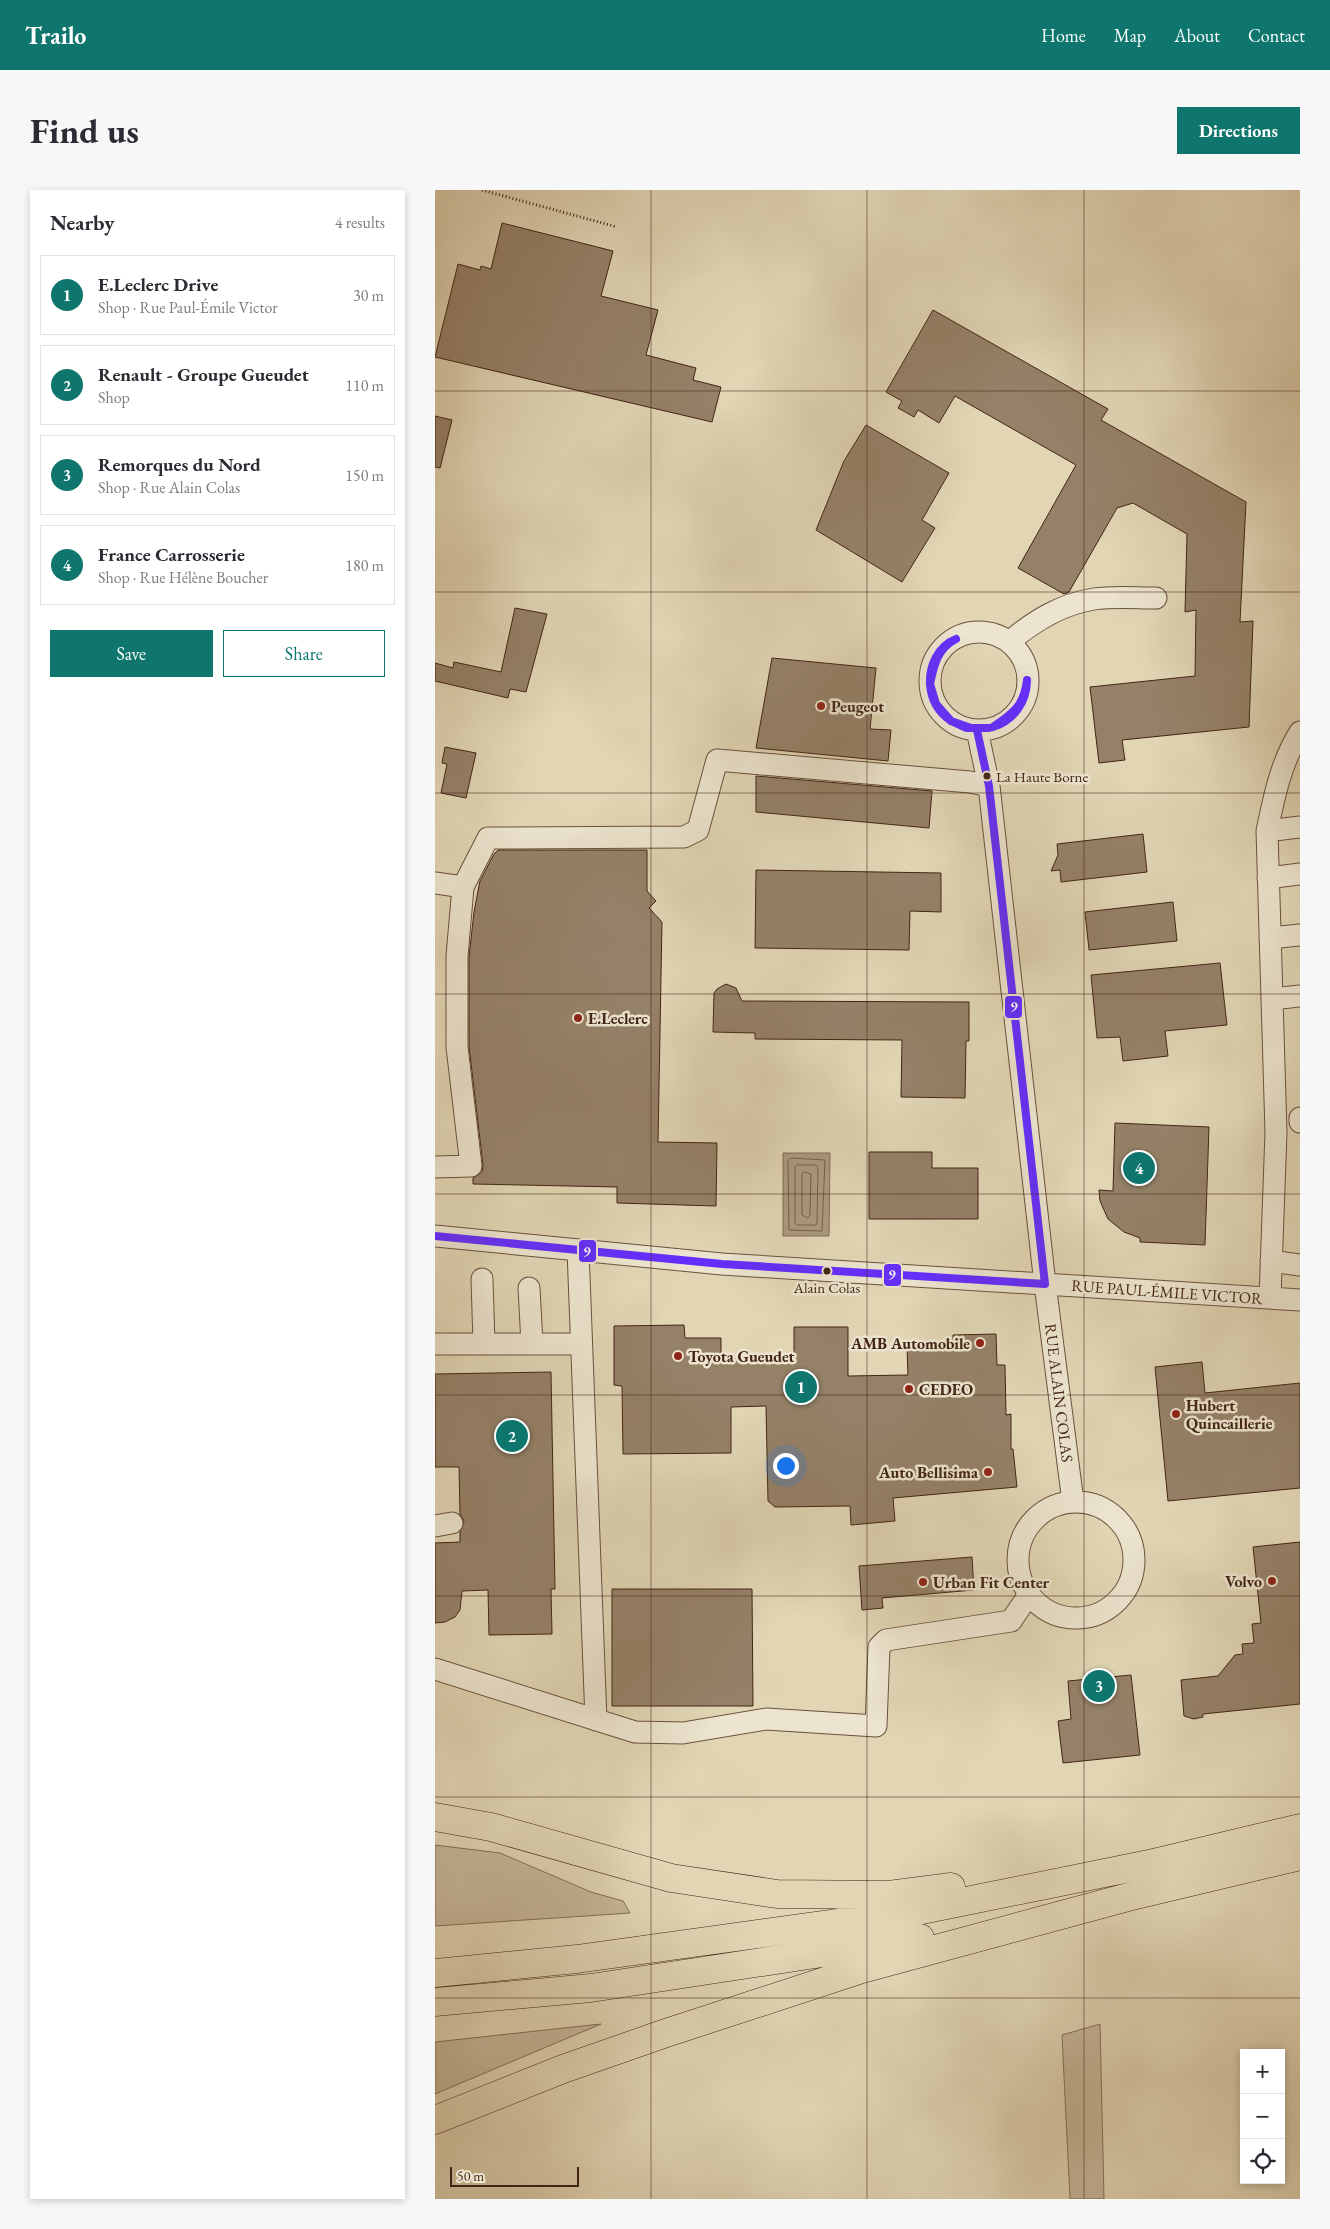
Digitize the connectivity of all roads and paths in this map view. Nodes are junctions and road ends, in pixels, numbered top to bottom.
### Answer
1 (482, 190) edge
2 (617, 227) dead end
3 (1156, 598) dead end
4 (1009, 642) junction
5 (977, 730) junction
6 (1300, 732) edge
7 (1292, 767) edge
8 (989, 786) junction
9 (1300, 827) edge
10 (1267, 831) junction
11 (1300, 874) edge
12 (1268, 878) junction
13 (435, 883) edge
14 (463, 887) junction
15 (1300, 935) edge
16 (1270, 938) junction
17 (1300, 996) edge
18 (1272, 999) junction
19 (1300, 1118) edge
20 (1300, 1122) edge
21 (435, 1167) edge
22 (435, 1236) edge
23 (578, 1250) junction
24 (1271, 1261) junction
25 (1300, 1264) edge
26 (482, 1278) dead end
27 (1045, 1284) junction
28 (529, 1288) dead end
29 (1270, 1298) junction
30 (1300, 1300) edge
31 (435, 1344) edge
32 (484, 1344) junction
33 (532, 1344) junction
34 (581, 1344) junction
35 (1073, 1502) junction
36 (1028, 1596) junction
37 (435, 1669) edge
38 (596, 1720) junction
39 (435, 1817) edge
40 (1300, 1828) edge
41 (1300, 1856) edge
42 (1149, 1864) junction
43 (1128, 1897) junction
44 (435, 1973) edge
45 (435, 2002) edge
46 (435, 2120) edge

1 - 2 path
3 - 4 street
4 - 5 street
4 - 5 street
5 - 8 street, RUE ALAIN COLAS
6 - 7 street
7 - 10 street
8 - 14 street
8 - 27 street, RUE ALAIN COLAS
9 - 10 street
10 - 12 street
11 - 12 street
12 - 16 street
13 - 14 street
14 - 21 street
15 - 16 street
16 - 18 street
17 - 18 street
18 - 24 street
19 - 20 street
22 - 23 street, RUE PAUL-ÉMILE VICTOR
23 - 27 street, RUE PAUL-ÉMILE VICTOR
23 - 34 street
24 - 25 street
24 - 29 street
26 - 32 street
27 - 29 street, RUE PAUL-ÉMILE VICTOR
27 - 35 street, RUE ALAIN COLAS
28 - 33 street
29 - 30 street, RUE PAUL-ÉMILE VICTOR
31 - 32 street
32 - 33 street
33 - 34 street
34 - 38 street
35 - 36 street
35 - 36 street
36 - 38 street
37 - 38 street
39 - 42 highway
40 - 42 highway
41 - 43 highway
42 - 44 highway
43 - 45 highway
43 - 46 highway

